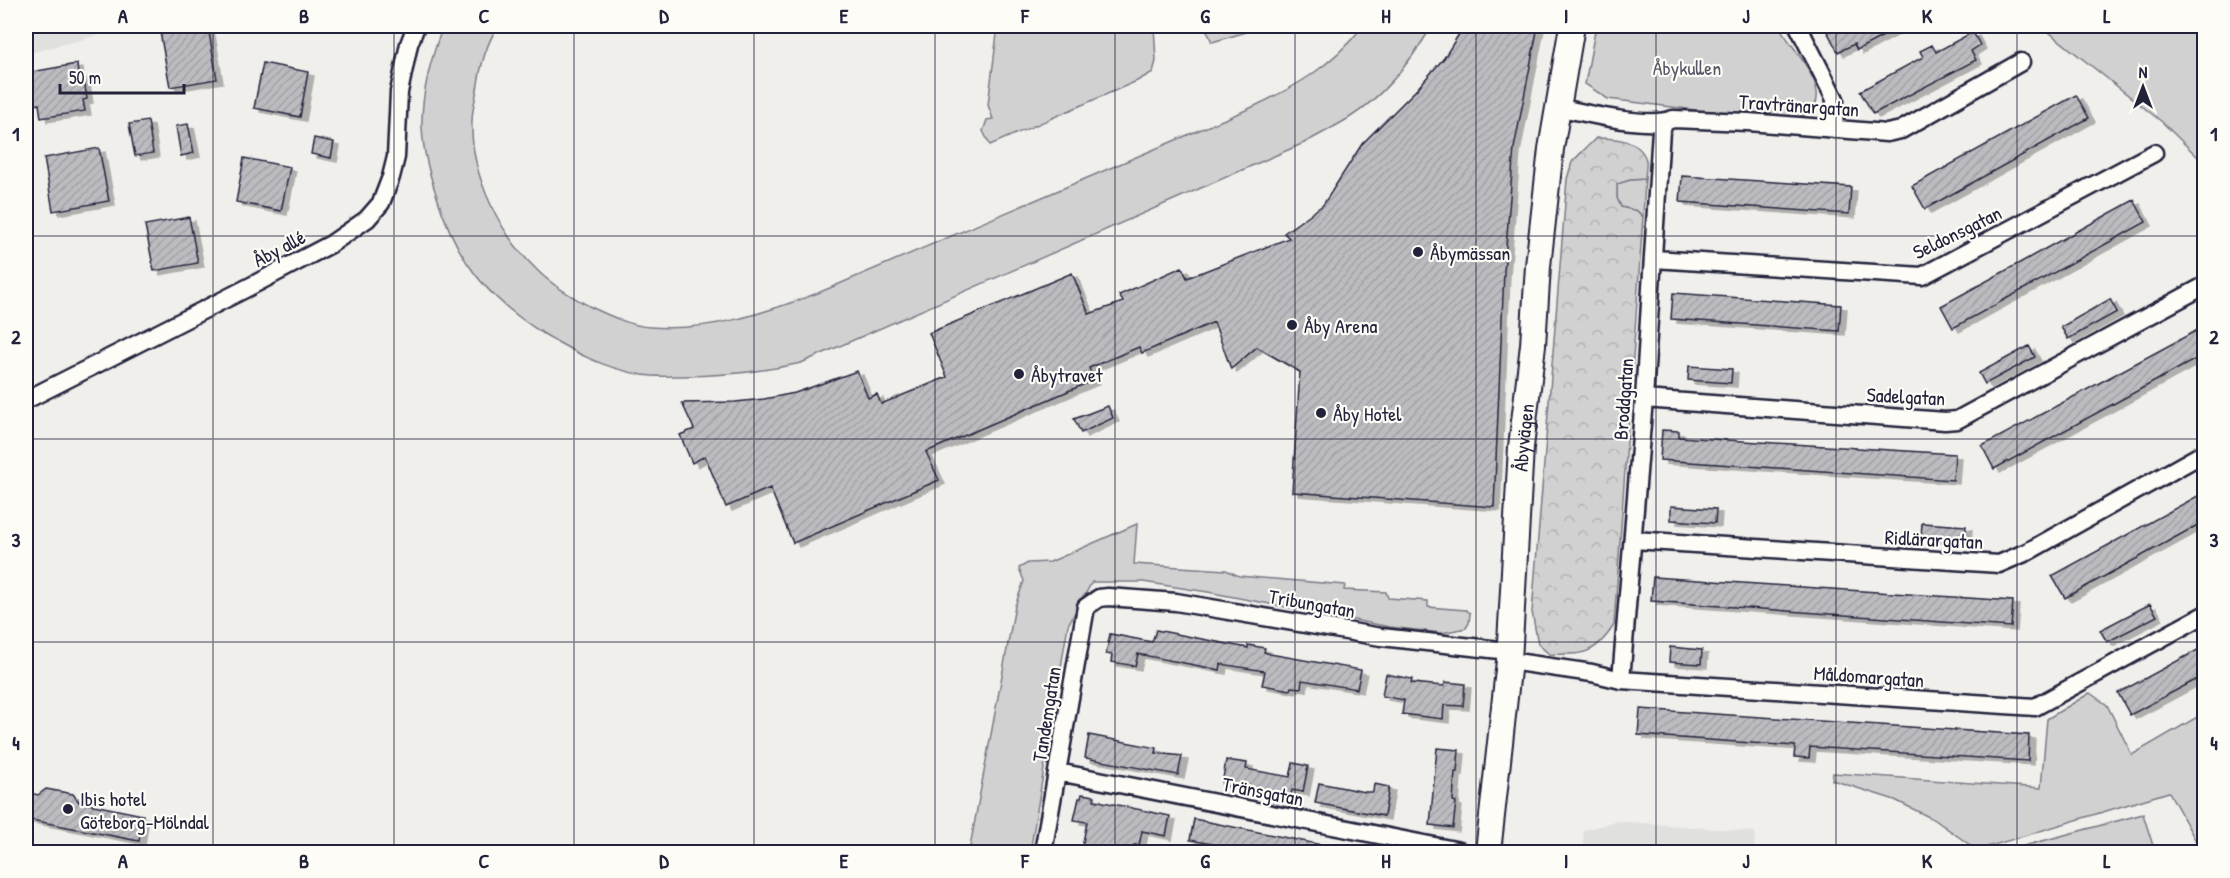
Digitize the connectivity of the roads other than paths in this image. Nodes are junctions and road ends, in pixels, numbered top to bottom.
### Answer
1 (416, 26) edge
2 (1572, 26) edge
3 (1798, 26) edge
4 (2021, 62) dead end
5 (1557, 107) junction
6 (1665, 122) junction
7 (1834, 129) junction
8 (2154, 153) dead end
9 (1654, 259) junction
10 (2205, 286) edge
11 (1644, 399) junction
12 (26, 400) edge
13 (2205, 453) edge
14 (1634, 540) junction
15 (1108, 597) joint
16 (2205, 615) edge
17 (1509, 656) junction
18 (1621, 680) junction
19 (1058, 772) junction
20 (1460, 850) dead end
21 (1043, 852) edge
22 (1488, 852) edge

1 - 12 street, Åby allé
2 - 5 street, Åbyvägen
3 - 7 street
4 - 7 street, Travtränargatan
5 - 6 street, Travtränargatan
5 - 17 street, Åbyvägen
6 - 7 street, Travtränargatan
6 - 9 street, Broddgatan
8 - 9 street, Seldonsgatan
9 - 11 street, Broddgatan
10 - 11 street, Sadelgatan
11 - 14 street, Broddgatan
13 - 14 street, Ridlärargatan
14 - 18 street, Broddgatan
15 - 17 street, Tribungatan
15 - 19 street, Tandemgatan
16 - 18 street, Måldomargatan
17 - 18 street, Måldomargatan
17 - 22 street, Åbyvägen
19 - 20 street, Tränsgatan
19 - 21 street, Tandemgatan

